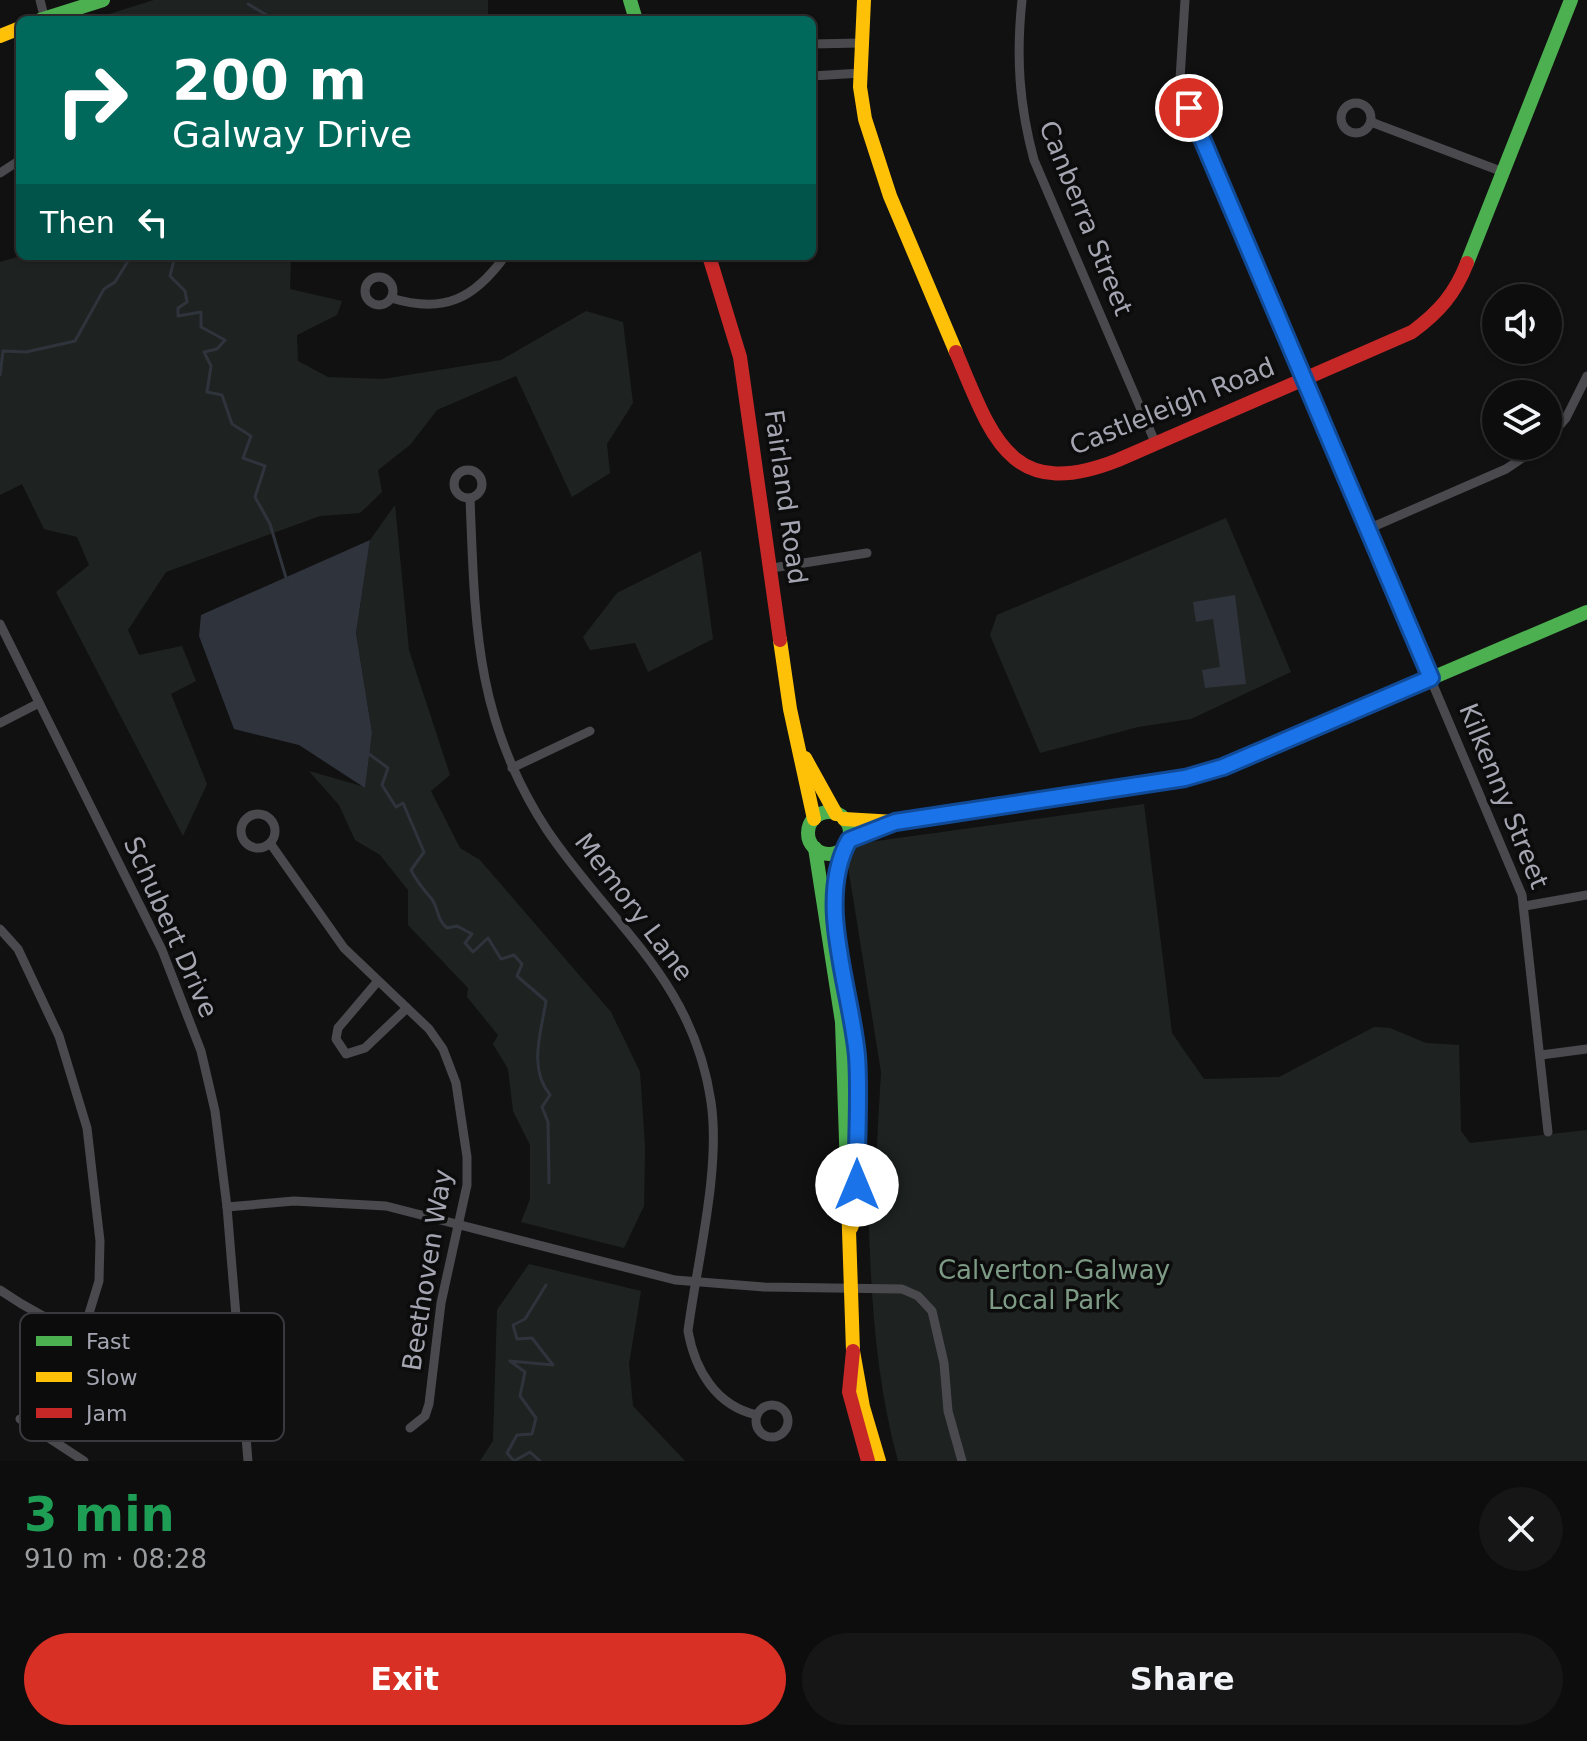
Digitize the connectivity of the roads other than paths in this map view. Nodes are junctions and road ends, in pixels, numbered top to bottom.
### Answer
1 (103, 0) edge
2 (864, 0) edge
3 (1022, 0) edge
4 (1185, 0) edge
5 (1571, 0) edge
6 (52, 16) edge
7 (861, 43) junction
8 (816, 44) edge
9 (861, 73) junction
10 (816, 76) edge
11 (1371, 122) dead end
12 (1503, 172) junction
13 (502, 260) edge
14 (710, 260) edge
15 (391, 298) dead end
16 (1587, 376) edge
17 (1304, 379) junction
18 (1562, 423) edge
19 (1155, 442) junction
20 (1519, 460) edge
21 (470, 498) dead end
22 (1368, 529) junction
23 (867, 553) dead end
24 (772, 568) junction
25 (1585, 618) edge
26 (0, 624) edge
27 (1431, 678) junction
28 (39, 703) junction
29 (0, 723) edge
30 (590, 731) dead end
31 (798, 748) junction
32 (512, 768) junction
33 (840, 816) junction
34 (814, 819) junction
35 (895, 822) junction
36 (270, 843) dead end
37 (845, 845) junction
38 (815, 848) junction
39 (1587, 895) edge
40 (1525, 906) junction
41 (0, 929) edge
42 (378, 981) junction
43 (407, 1008) junction
44 (1587, 1049) edge
45 (1541, 1055) junction
46 (1548, 1132) dead end
47 (227, 1207) junction
48 (459, 1223) junction
49 (851, 1228) junction
50 (694, 1282) junction
51 (851, 1288) junction
52 (0, 1290) edge
53 (44, 1313) edge
54 (89, 1313) edge
55 (235, 1313) edge
56 (853, 1351) junction
57 (757, 1415) dead end
58 (410, 1428) dead end
59 (54, 1441) edge
60 (246, 1441) edge
61 (84, 1461) edge
62 (248, 1461) edge
63 (868, 1461) edge
64 (879, 1461) edge
65 (962, 1461) edge

1 - 6 street
2 - 7 street, Castleleigh Road
3 - 19 street, Canberra Street
4 - 17 street, Kilkenny Street
5 - 12 street, Castleleigh Road
7 - 8 street
7 - 9 street, Castleleigh Road
9 - 10 street
9 - 19 street, Castleleigh Road
11 - 12 street
12 - 17 street, Castleleigh Road
13 - 15 street
14 - 24 street, Fairland Road
16 - 18 street
17 - 19 street, Castleleigh Road
17 - 22 street, Kilkenny Street
20 - 22 street
21 - 32 street, Memory Lane
22 - 27 street, Kilkenny Street
23 - 24 street
24 - 31 street, Fairland Road
25 - 27 street
26 - 28 street, Schubert Drive
27 - 35 street
27 - 40 street, Kilkenny Street
28 - 29 street
28 - 47 street, Schubert Drive
30 - 32 street
31 - 33 street, Fairland Road
31 - 34 street, Fairland Road
32 - 50 street, Memory Lane
33 - 34 street
33 - 35 street
33 - 37 street
34 - 38 street
35 - 37 street
36 - 42 street, Beethoven Way
37 - 38 street
37 - 49 street
38 - 49 street
39 - 40 street
40 - 45 street, Kilkenny Street
41 - 54 street
42 - 43 street, Beethoven Way
42 - 43 street
43 - 48 street, Beethoven Way
44 - 45 street
45 - 46 street, Kilkenny Street
47 - 48 street
47 - 55 street, Schubert Drive
48 - 50 street
48 - 58 street, Beethoven Way
49 - 51 street
50 - 51 street
50 - 57 street, Memory Lane
51 - 56 street
51 - 65 street
52 - 53 street
56 - 63 street
56 - 64 street
59 - 61 street
60 - 62 street, Schubert Drive

